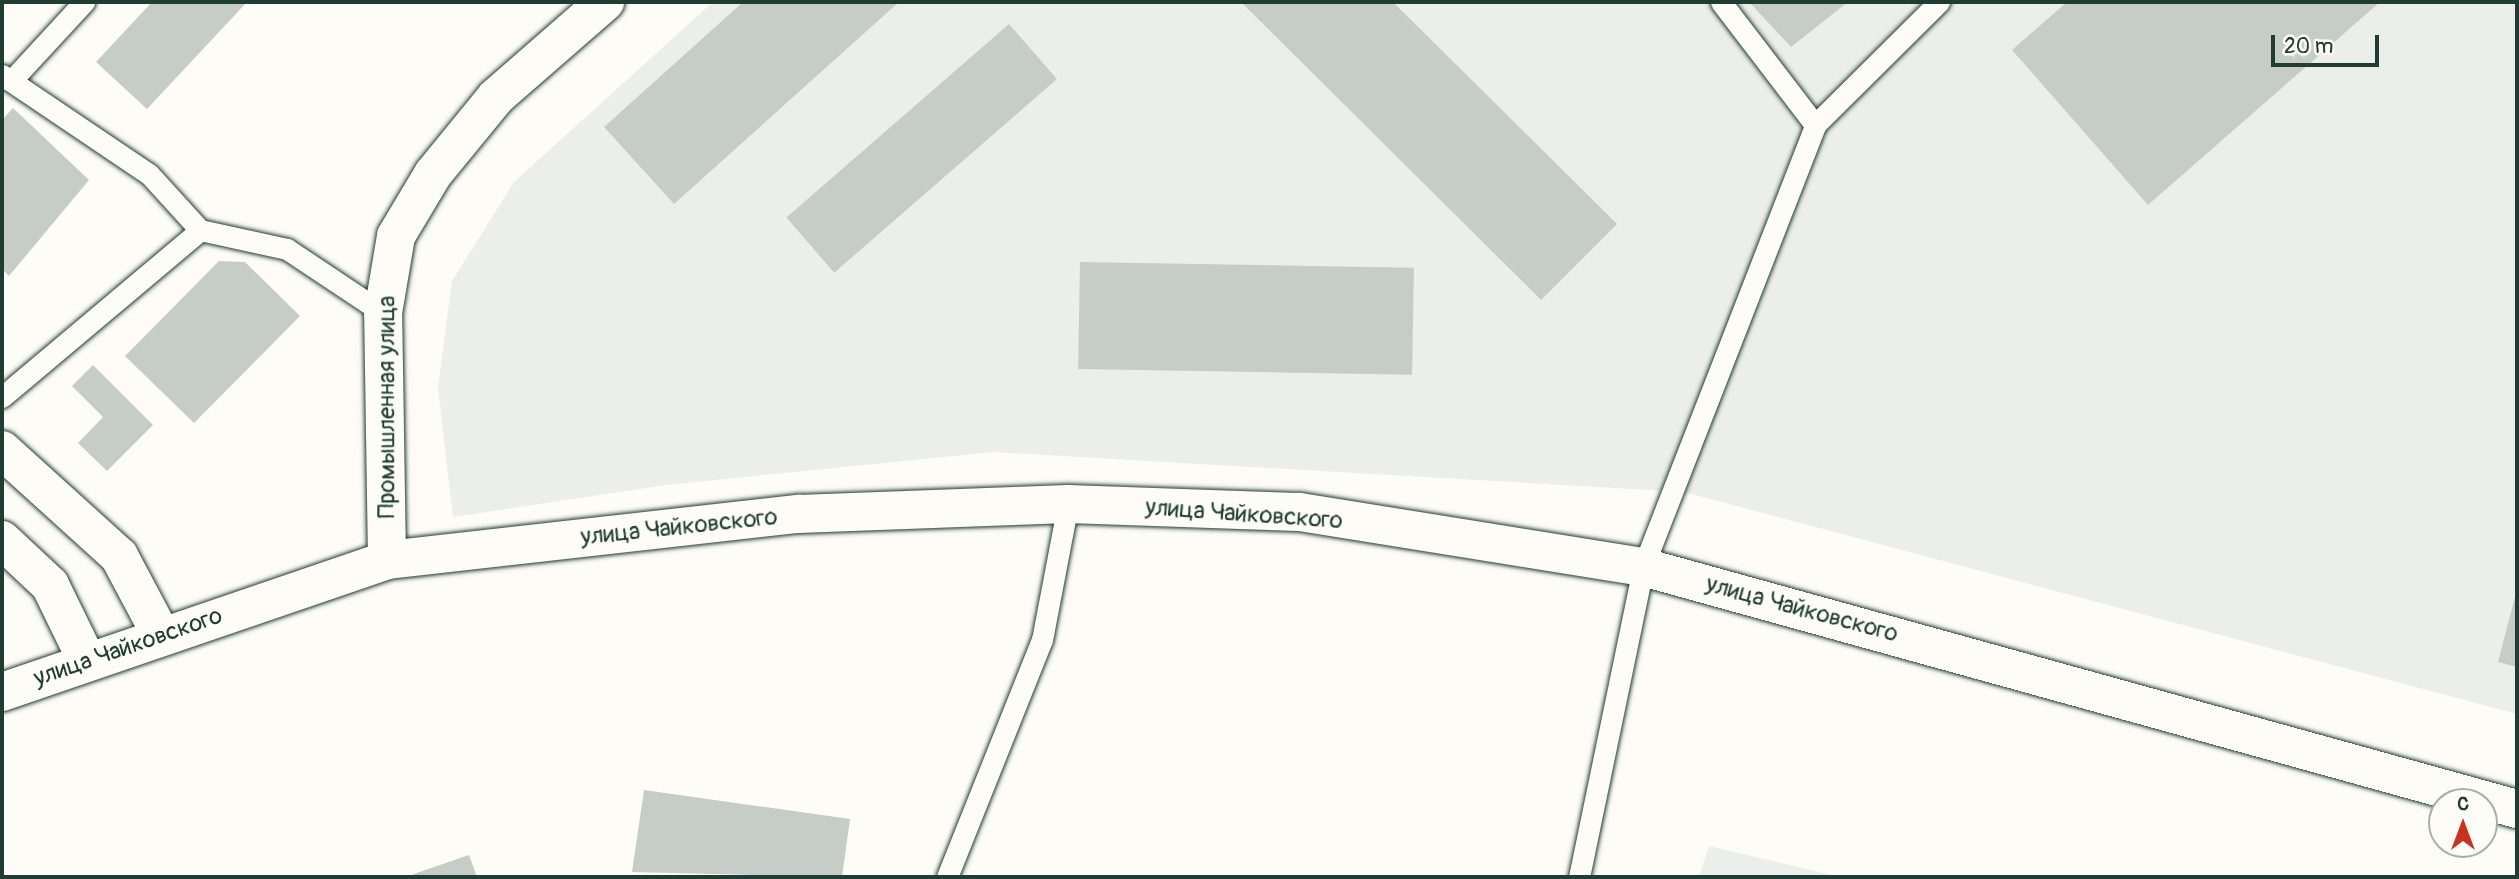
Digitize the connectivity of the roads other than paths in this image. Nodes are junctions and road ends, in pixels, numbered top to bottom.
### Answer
1 (84, 2) edge
2 (605, 2) edge
3 (1721, 2) edge
4 (1939, 2) edge
5 (6, 78) edge
6 (1815, 125) junction
7 (200, 230) junction
8 (383, 313) junction
9 (2, 397) edge
10 (2, 450) edge
11 (1068, 504) junction
12 (2, 540) edge
13 (387, 560) junction
14 (1643, 567) junction
15 (160, 633) junction
16 (87, 661) junction
17 (2, 691) edge
18 (2517, 809) edge
19 (947, 877) edge
20 (1579, 877) edge

1 - 5 lane
2 - 8 main road, Промышленная улица
3 - 6 lane
4 - 6 lane
5 - 7 lane
6 - 14 lane
7 - 8 lane
7 - 9 lane
8 - 13 main road, Промышленная улица
10 - 15 main road
11 - 13 main road, улица Чайковского
11 - 14 main road, улица Чайковского
11 - 19 lane
12 - 16 main road
13 - 15 main road, улица Чайковского
14 - 18 main road, улица Чайковского
14 - 20 lane
15 - 16 main road, улица Чайковского
16 - 17 main road, улица Чайковского

